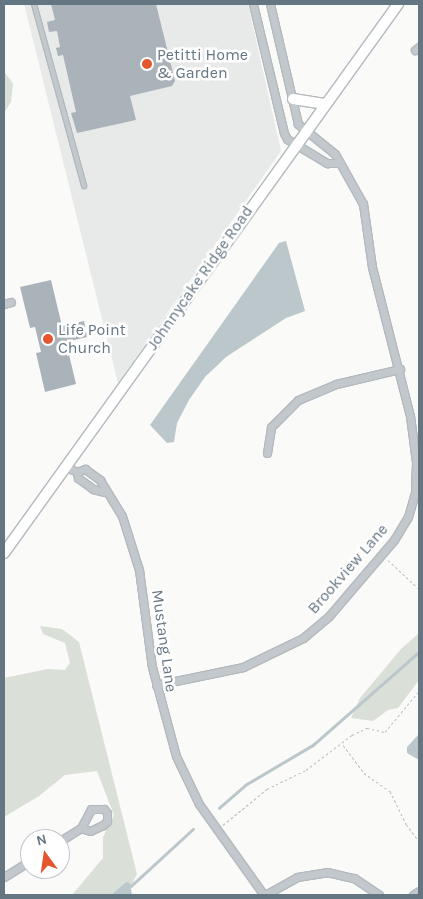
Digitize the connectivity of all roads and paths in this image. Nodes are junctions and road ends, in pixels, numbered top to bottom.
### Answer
1 (34, 4) edge
2 (253, 4) edge
3 (270, 4) edge
4 (398, 4) edge
5 (293, 99) junction
6 (325, 104) junction
7 (305, 130) junction
8 (295, 144) junction
9 (338, 163) junction
10 (84, 186) dead end
11 (400, 369) junction
12 (267, 453) dead end
13 (66, 467) junction
14 (77, 472) junction
15 (104, 492) junction
16 (4, 553) edge
17 (382, 555) junction
18 (419, 589) edge
19 (156, 685) junction
20 (419, 691) edge
21 (343, 745) junction
22 (81, 828) dead end
23 (217, 830) junction
24 (70, 835) edge
25 (419, 841) edge
26 (20, 867) edge
27 (4, 878) edge
28 (419, 891) edge
29 (264, 895) edge
30 (379, 895) edge
31 (413, 895) edge

1 - 10 lane
2 - 8 street
3 - 5 street
4 - 6 main road, Johnnycake Ridge Road
5 - 6 main road
5 - 7 street
6 - 7 main road, Johnnycake Ridge Road
7 - 8 main road, Johnnycake Ridge Road
7 - 9 street, Brookview Lane
8 - 9 street
8 - 13 main road, Johnnycake Ridge Road
9 - 11 street, Brookview Lane
11 - 12 street
11 - 17 street, Brookview Lane
13 - 14 street, Mustang Lane
13 - 16 main road, Johnnycake Ridge Road
14 - 15 street, Mustang Lane
14 - 15 street, Mustang Lane
15 - 19 street, Mustang Lane
17 - 18 path
17 - 19 street, Brookview Lane
19 - 23 street, Mustang Lane
20 - 21 path
21 - 23 path
21 - 25 path
22 - 24 street
23 - 29 street, Mustang Lane
26 - 27 street
28 - 31 street
29 - 30 street

